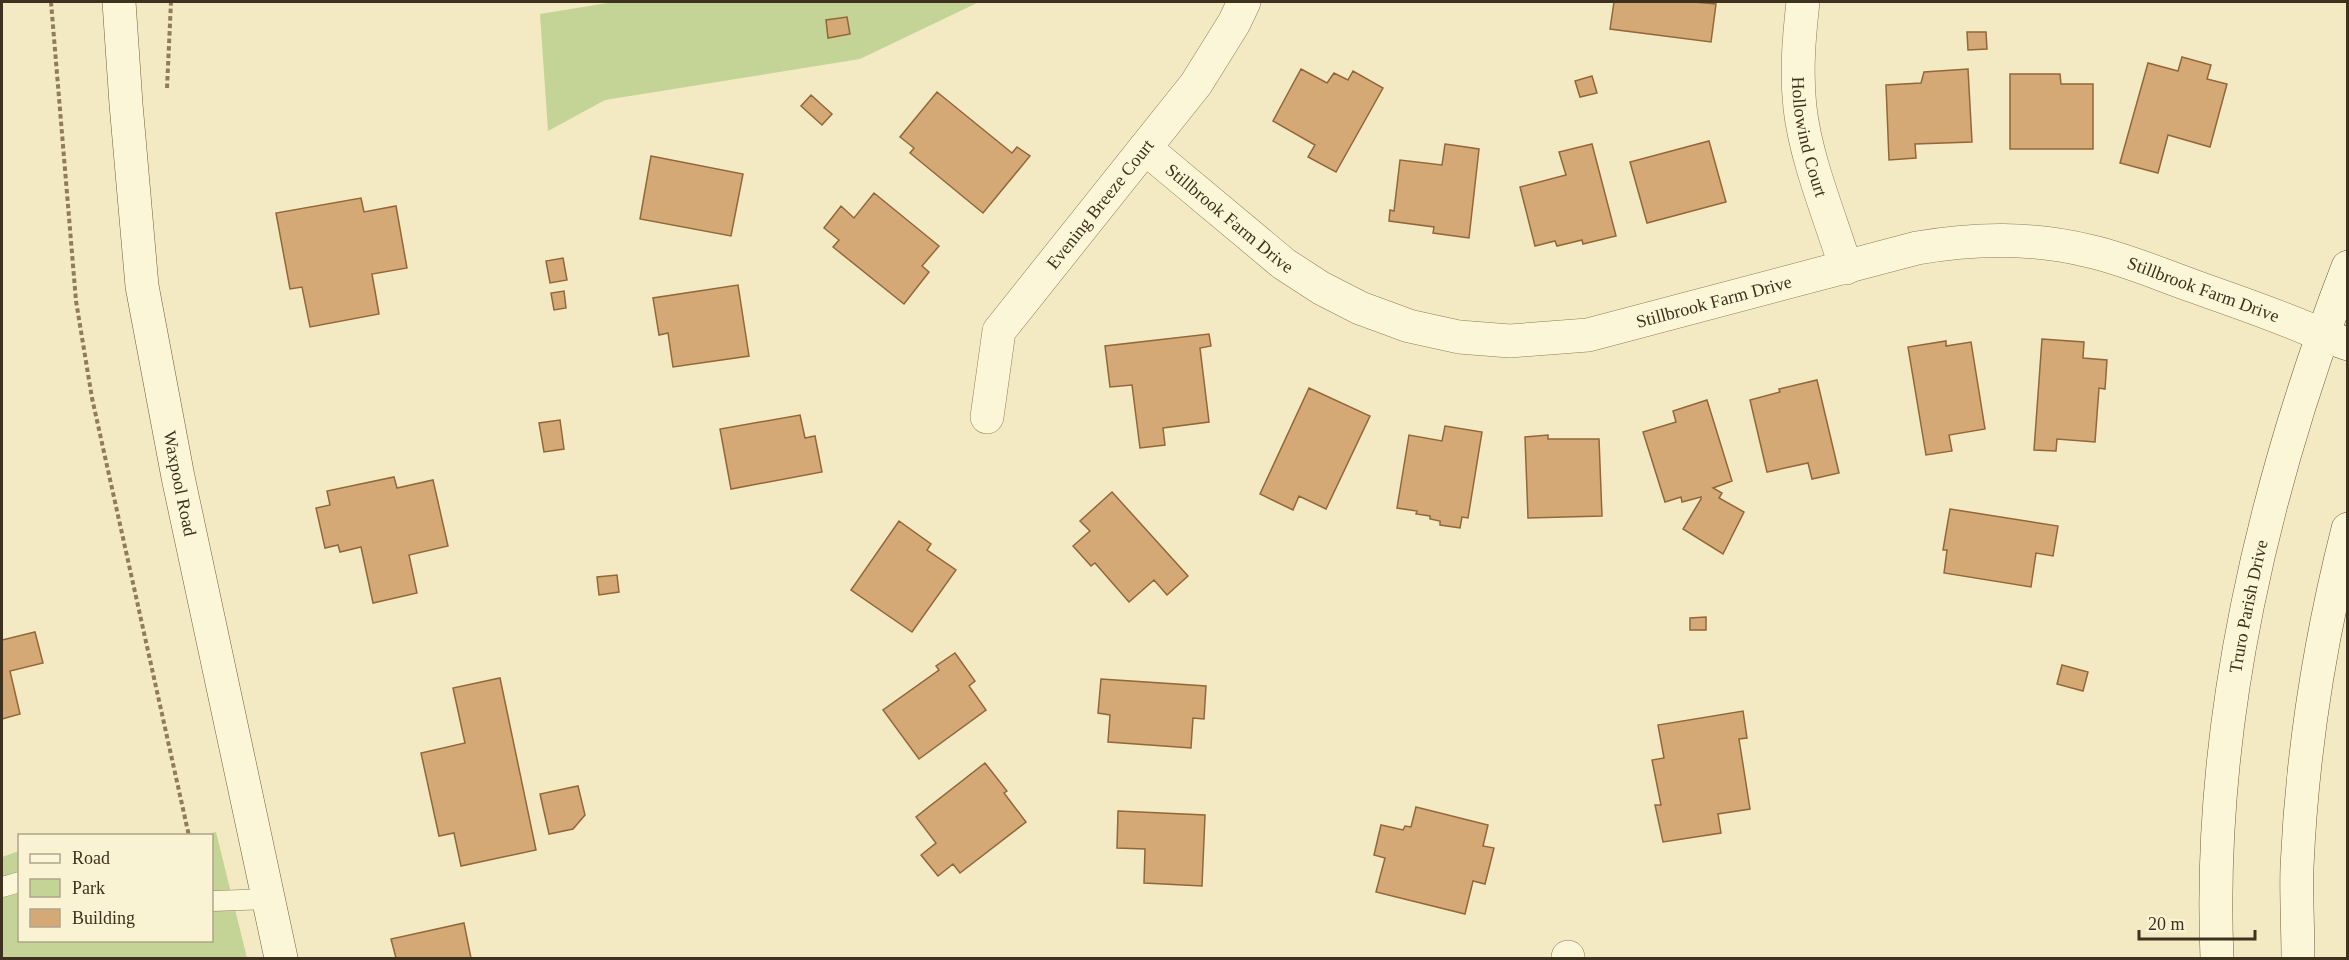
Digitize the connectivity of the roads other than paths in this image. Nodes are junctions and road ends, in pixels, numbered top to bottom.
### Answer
1 (119, 2) edge
2 (1244, 2) edge
3 (1803, 2) edge
4 (1145, 148) junction
5 (2348, 267) edge
6 (1846, 268) junction
7 (2335, 339) edge
8 (987, 417) dead end
9 (2348, 529) edge
10 (18, 883) edge
11 (2, 887) edge
12 (268, 899) junction
13 (213, 901) edge
14 (281, 958) edge
15 (2217, 958) edge
16 (2298, 958) edge

1 - 12 street, Waxpool Road
2 - 4 street, Evening Breeze Court
3 - 6 street, Hollowind Court
4 - 6 street, Stillbrook Farm Drive
4 - 8 street, Evening Breeze Court
5 - 7 street, Truro Parish Drive
6 - 7 street, Stillbrook Farm Drive
7 - 15 street, Truro Parish Drive
9 - 16 street
10 - 11 lane
12 - 13 lane
12 - 14 street, Waxpool Road

